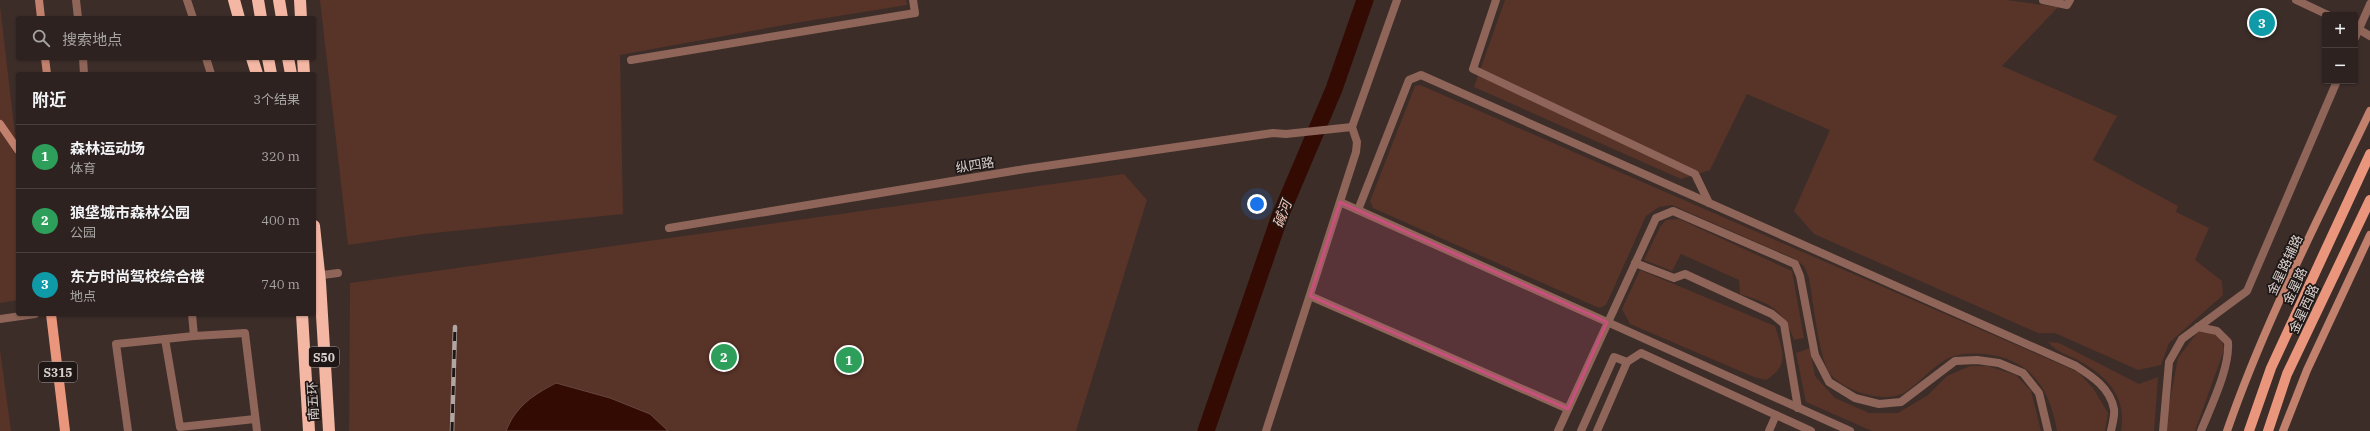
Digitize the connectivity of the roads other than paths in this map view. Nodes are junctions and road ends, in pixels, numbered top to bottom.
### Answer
1 (39, 0) edge
2 (76, 0) edge
3 (187, 0) edge
4 (234, 0) edge
5 (258, 0) edge
6 (279, 0) edge
7 (300, 0) edge
8 (914, 0) edge
9 (1397, 0) edge
10 (1496, 0) edge
11 (2043, 0) edge
12 (2070, 0) edge
13 (2296, 0) edge
14 (2370, 4) edge
15 (2322, 12) edge
16 (41, 16) edge
17 (78, 16) edge
18 (192, 16) edge
19 (238, 16) edge
20 (261, 16) edge
21 (282, 16) edge
22 (301, 16) edge
23 (2358, 26) edge
24 (2358, 29) edge
25 (2370, 36) edge
26 (45, 60) edge
27 (83, 60) edge
28 (207, 60) edge
29 (253, 60) edge
30 (268, 60) edge
31 (288, 60) edge
32 (303, 60) edge
33 (631, 60) dead end
34 (47, 72) edge
35 (84, 72) edge
36 (210, 72) edge
37 (256, 72) edge
38 (271, 72) edge
39 (291, 72) edge
40 (304, 72) edge
41 (2336, 84) edge
42 (2370, 111) edge
43 (0, 124) edge
44 (1352, 127) junction
45 (16, 147) edge
46 (2370, 154) edge
47 (2370, 200) edge
48 (1340, 202) junction
49 (1709, 203) junction
50 (1358, 210) junction
51 (669, 228) dead end
52 (2370, 235) edge
53 (316, 250) edge
54 (1635, 263) junction
55 (338, 273) dead end
56 (318, 274) edge
57 (1310, 296) junction
58 (21, 316) edge
59 (51, 316) edge
60 (192, 316) edge
61 (302, 316) edge
62 (0, 319) edge
63 (1607, 322) junction
64 (2198, 327) junction
65 (194, 336) junction
66 (166, 339) junction
67 (1627, 362) junction
68 (1798, 408) junction
69 (1568, 409) junction
70 (1776, 415) junction
71 (255, 419) junction
72 (1796, 428) edge
73 (65, 431) edge
74 (128, 431) edge
75 (257, 431) edge
76 (309, 431) edge
77 (328, 431) edge
78 (1266, 431) edge
79 (1558, 431) edge
80 (1581, 431) edge
81 (1597, 431) edge
82 (1769, 431) edge
83 (1811, 431) edge
84 (1850, 431) edge
85 (2048, 431) edge
86 (2111, 431) edge
87 (2163, 431) edge
88 (2201, 431) edge
89 (2227, 431) edge
90 (2249, 431) edge
91 (2268, 431) edge
92 (2283, 431) edge

1 - 16 street
2 - 17 street
3 - 18 street
4 - 19 highway
5 - 20 highway
6 - 21 highway
7 - 22 highway
8 - 33 street
9 - 44 street
10 - 49 street
11 - 12 street
13 - 15 street
14 - 23 street
24 - 25 street
26 - 34 street
27 - 35 street
28 - 36 street
29 - 37 highway
30 - 38 highway
31 - 39 highway
32 - 40 highway
41 - 64 street
42 - 89 street, 金星路辅路
43 - 45 street
44 - 48 street
44 - 51 street, 纵四路
46 - 90 main road, 金星路
47 - 91 main road, 金星西路
48 - 50 street
48 - 57 street
49 - 50 street
49 - 86 street
50 - 63 street
52 - 92 street
53 - 56 highway, 南五环 / S50
54 - 63 street
54 - 68 street
54 - 85 street
55 - 56 street
56 - 77 highway, 南五环 / S50
57 - 69 street
57 - 78 street
58 - 62 street
59 - 73 main road, S315
60 - 65 street
61 - 76 highway, 南五环 / S50
63 - 68 street
63 - 69 street
64 - 87 street
64 - 88 street
65 - 66 street
65 - 71 street
66 - 71 street
66 - 74 street
67 - 70 street
67 - 80 street
67 - 81 street
68 - 84 street
69 - 79 street
70 - 72 street
70 - 82 street
71 - 75 street
72 - 83 street

